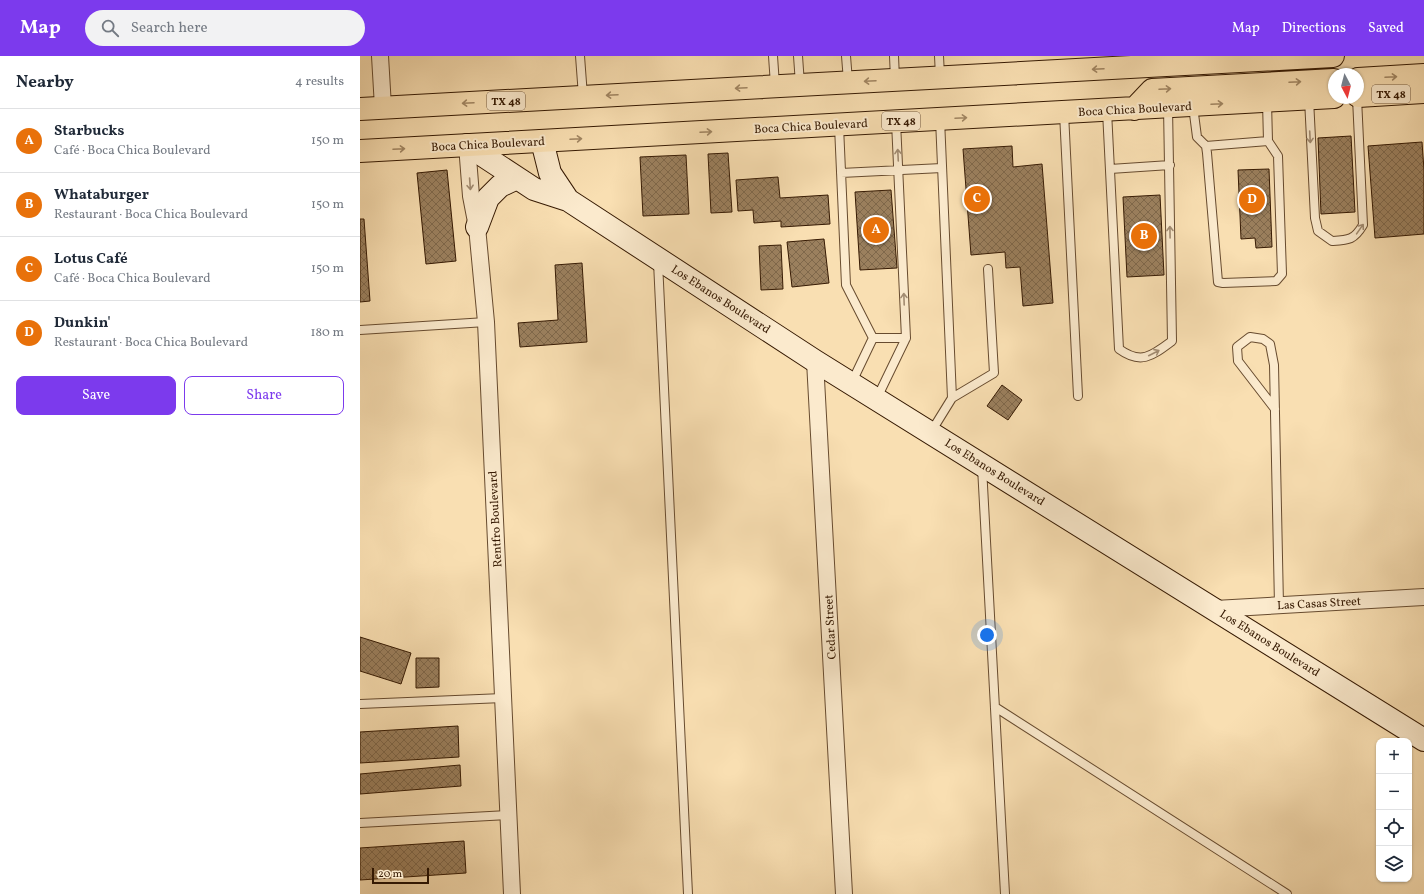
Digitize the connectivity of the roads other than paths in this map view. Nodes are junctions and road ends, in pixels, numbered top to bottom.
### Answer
1 (380, 56) edge
2 (580, 56) edge
3 (773, 56) edge
4 (798, 56) edge
5 (846, 56) edge
6 (894, 56) edge
7 (1319, 56) edge
8 (939, 67) edge
9 (1424, 75) edge
10 (1364, 79) edge
11 (895, 80) junction
12 (1328, 80) edge
13 (848, 82) junction
14 (800, 85) junction
15 (775, 86) junction
16 (1424, 92) edge
17 (583, 97) junction
18 (1328, 97) edge
19 (1364, 97) edge
20 (1309, 98) junction
21 (1267, 101) junction
22 (1358, 104) edge
23 (1193, 105) junction
24 (383, 107) junction
25 (1168, 107) junction
26 (360, 108) edge
27 (1134, 109) junction
28 (1107, 110) junction
29 (1064, 112) junction
30 (940, 119) junction
31 (896, 122) junction
32 (839, 125) junction
33 (542, 141) junction
34 (1268, 141) junction
35 (467, 145) junction
36 (1206, 146) junction
37 (360, 151) edge
38 (1170, 165) junction
39 (942, 168) junction
40 (1110, 169) junction
41 (899, 170) junction
42 (841, 173) junction
43 (517, 178) junction
44 (568, 200) junction
45 (477, 227) junction
46 (658, 258) junction
47 (988, 269) dead end
48 (486, 322) junction
49 (360, 330) edge
50 (874, 338) junction
51 (906, 338) junction
52 (815, 360) junction
53 (851, 383) junction
54 (1078, 396) dead end
55 (952, 398) junction
56 (876, 399) junction
57 (1275, 410) junction
58 (931, 433) junction
59 (982, 464) junction
60 (1424, 596) edge
61 (1279, 605) junction
62 (1215, 609) junction
63 (503, 698) junction
64 (360, 704) edge
65 (995, 707) junction
66 (1424, 740) edge
67 (508, 815) junction
68 (360, 823) edge
69 (512, 894) edge
70 (688, 894) edge
71 (844, 894) edge
72 (1005, 894) edge
73 (1287, 894) edge

1 - 24 street
2 - 17 lane
3 - 15 lane
4 - 14 lane
5 - 13 lane
6 - 11 lane
7 -> 8 main road, TX 48
8 - 11 main road, TX 48
10 -> 9 main road
11 -> 13 main road, TX 48
27 -> 12 main road
13 - 14 main road, TX 48
14 - 15 main road, TX 48
15 -> 17 main road, TX 48
16 - 19 main road, TX 48
17 -> 24 main road, TX 48
18 - 20 main road, Boca Chica Boulevard / TX 48
20 - 21 main road, Boca Chica Boulevard / TX 48
20 -> 22 lane
23 -> 21 main road, Boca Chica Boulevard / TX 48
21 - 34 lane
23 - 25 main road, Boca Chica Boulevard / TX 48
23 - 36 lane
24 - 26 main road, TX 48
25 - 27 main road, Boca Chica Boulevard / TX 48
25 - 38 lane
27 - 28 main road, Boca Chica Boulevard / TX 48
28 - 29 main road, Boca Chica Boulevard / TX 48
28 - 40 lane
30 -> 29 main road, Boca Chica Boulevard / TX 48
29 - 54 lane
30 - 31 main road, Boca Chica Boulevard / TX 48
30 - 39 lane
31 - 32 main road, Boca Chica Boulevard / TX 48
41 -> 31 lane
33 -> 32 main road, Boca Chica Boulevard / TX 48
32 - 42 lane
33 - 35 main road, Boca Chica Boulevard / TX 48
33 - 44 street, Los Ebanos Boulevard
34 - 36 lane
34 - 36 lane
37 -> 35 main road, Boca Chica Boulevard / TX 48
35 - 43 street, Los Ebanos Boulevard
35 -> 45 street, Rentfro Boulevard
38 - 40 lane
40 -> 38 lane
39 - 41 lane
39 - 55 lane
41 - 42 lane
51 -> 41 lane
42 - 50 lane
43 - 44 street, Los Ebanos Boulevard
43 - 45 street
44 - 46 street, Los Ebanos Boulevard
45 - 48 street, Rentfro Boulevard
46 - 52 street, Los Ebanos Boulevard
46 - 70 lane
47 - 55 lane
48 - 49 lane
48 - 63 street, Rentfro Boulevard
50 - 51 lane
50 - 53 lane
51 - 56 lane
52 - 53 street, Los Ebanos Boulevard
52 - 71 street, Cedar Street
53 - 56 street, Los Ebanos Boulevard
55 - 58 lane
56 - 58 street, Los Ebanos Boulevard
57 - 57 lane
57 - 61 lane
58 - 59 street, Los Ebanos Boulevard
59 - 62 street, Los Ebanos Boulevard
59 - 65 lane
60 - 61 street, Las Casas Street
61 - 62 street, Las Casas Street
62 - 66 street, Los Ebanos Boulevard
63 - 64 lane
63 - 67 street, Rentfro Boulevard
65 - 72 lane
65 - 73 lane
67 - 68 lane
67 - 69 street, Rentfro Boulevard

